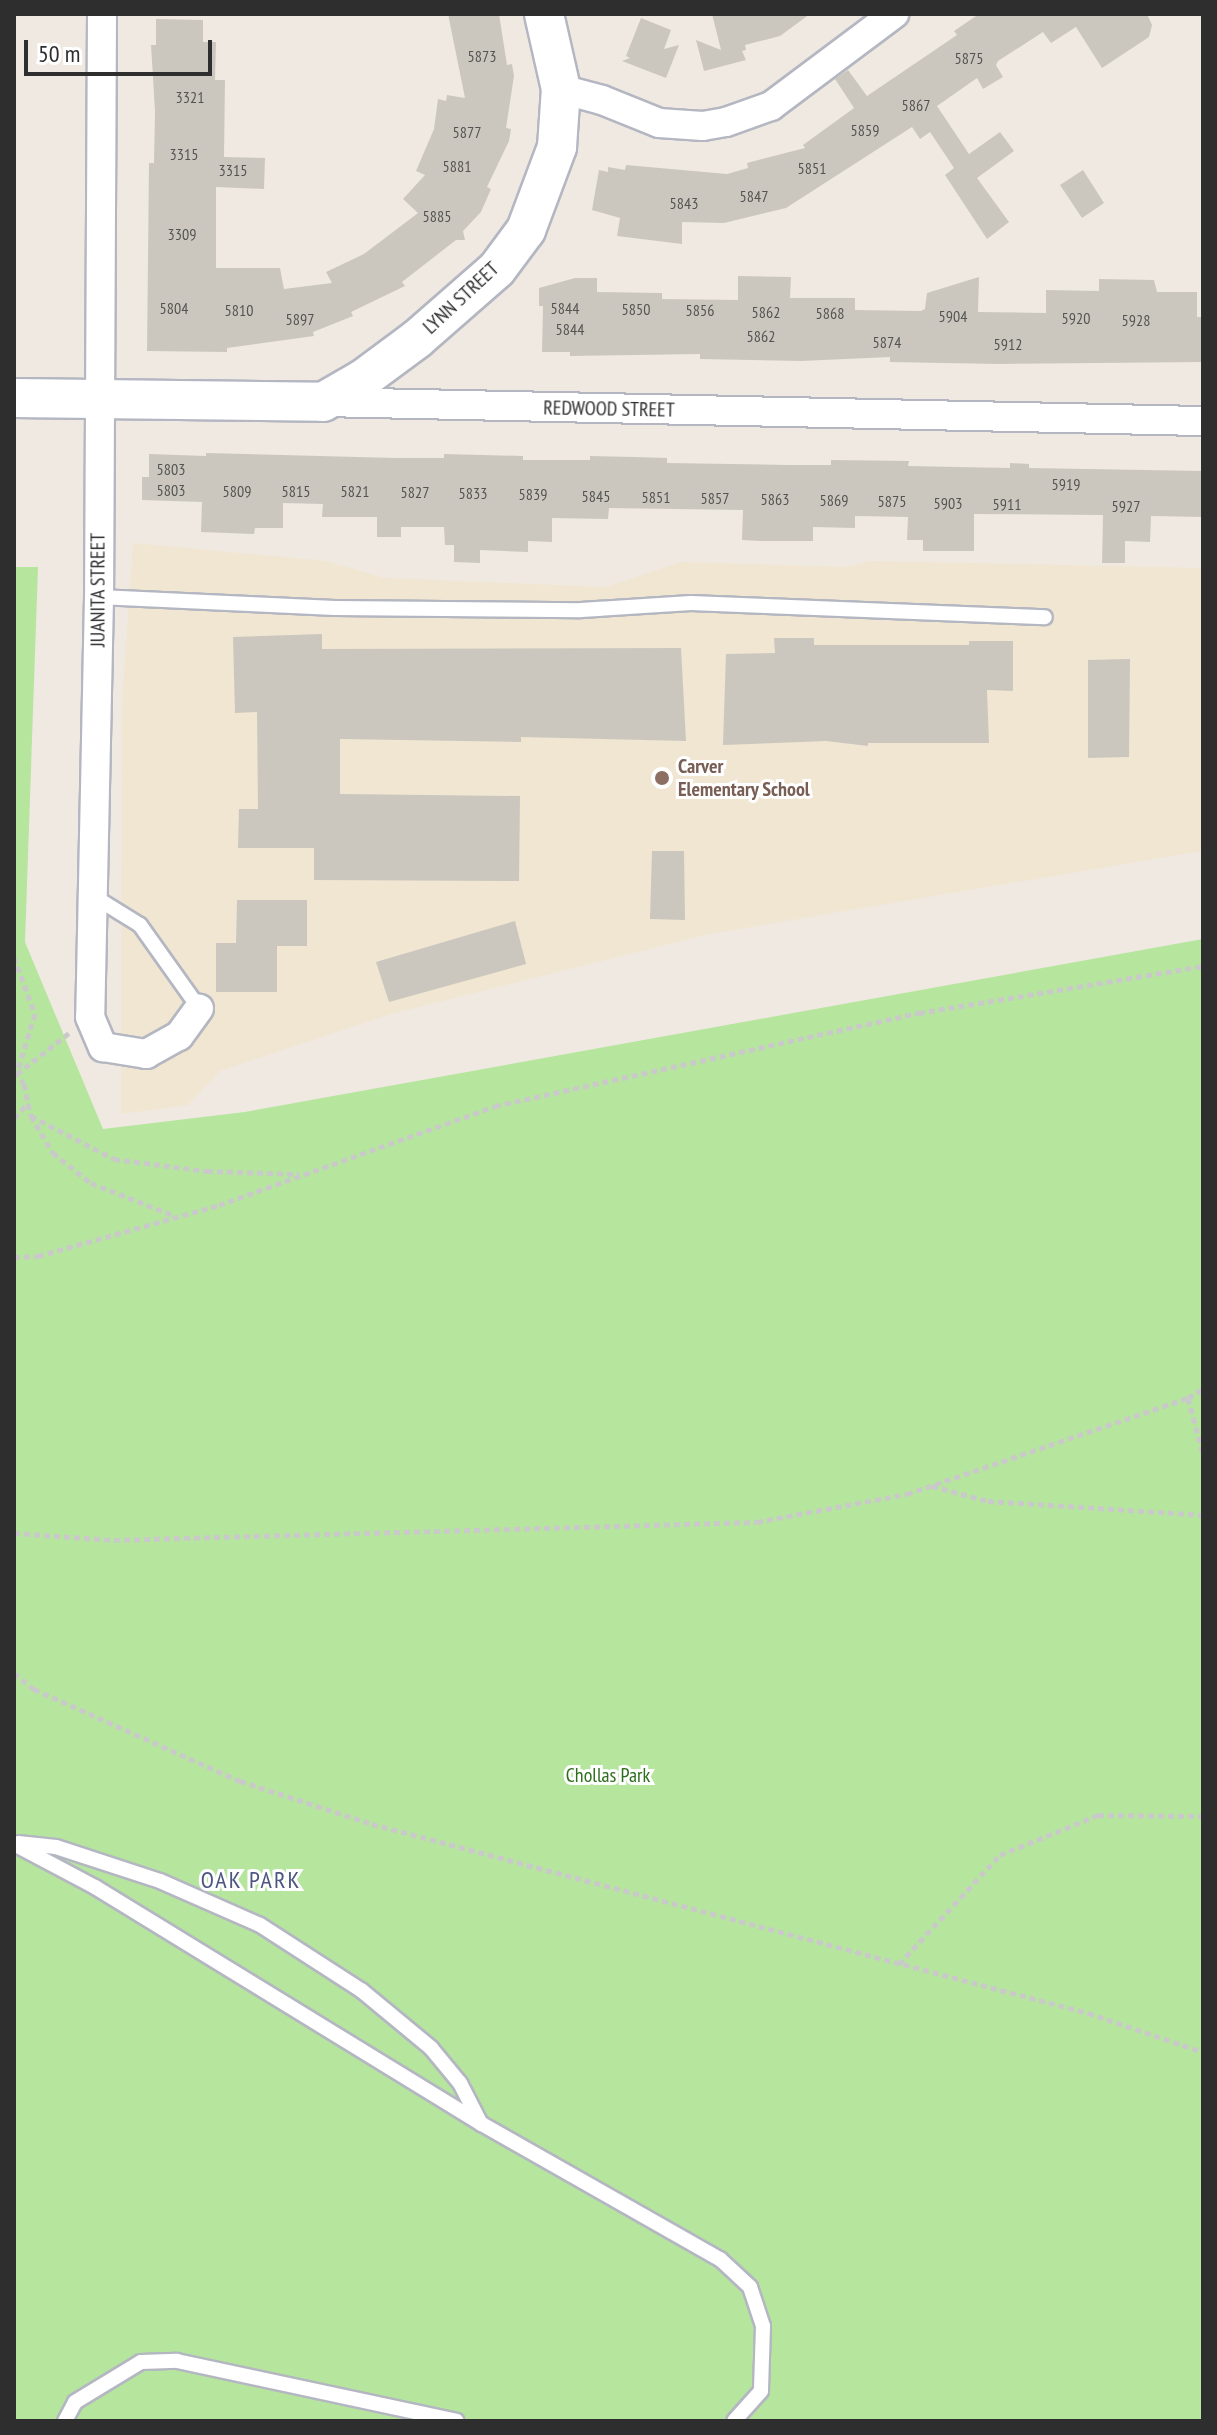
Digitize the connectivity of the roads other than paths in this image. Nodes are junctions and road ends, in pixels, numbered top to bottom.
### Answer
1 (102, 14) edge
2 (544, 14) edge
3 (894, 14) edge
4 (561, 89) junction
5 (14, 398) edge
6 (99, 399) junction
7 (323, 402) junction
8 (1203, 421) edge
9 (99, 597) junction
10 (1045, 617) dead end
11 (93, 896) junction
12 (199, 1008) joint
13 (14, 1844) edge
14 (482, 2124) junction
15 (65, 2421) edge
16 (457, 2421) edge
17 (734, 2421) edge

1 - 6 street, JUANITA STREET
2 - 4 street, LYNN STREET
3 - 4 street
4 - 7 street, LYNN STREET
5 - 6 street, REDWOOD STREET
6 - 7 street, REDWOOD STREET
6 - 9 street, JUANITA STREET
7 - 8 street, REDWOOD STREET
9 - 10 lane
9 - 11 street, JUANITA STREET
11 - 12 lane
11 - 12 street, JUANITA STREET
13 - 14 lane
13 - 14 lane
14 - 17 lane
15 - 16 lane

